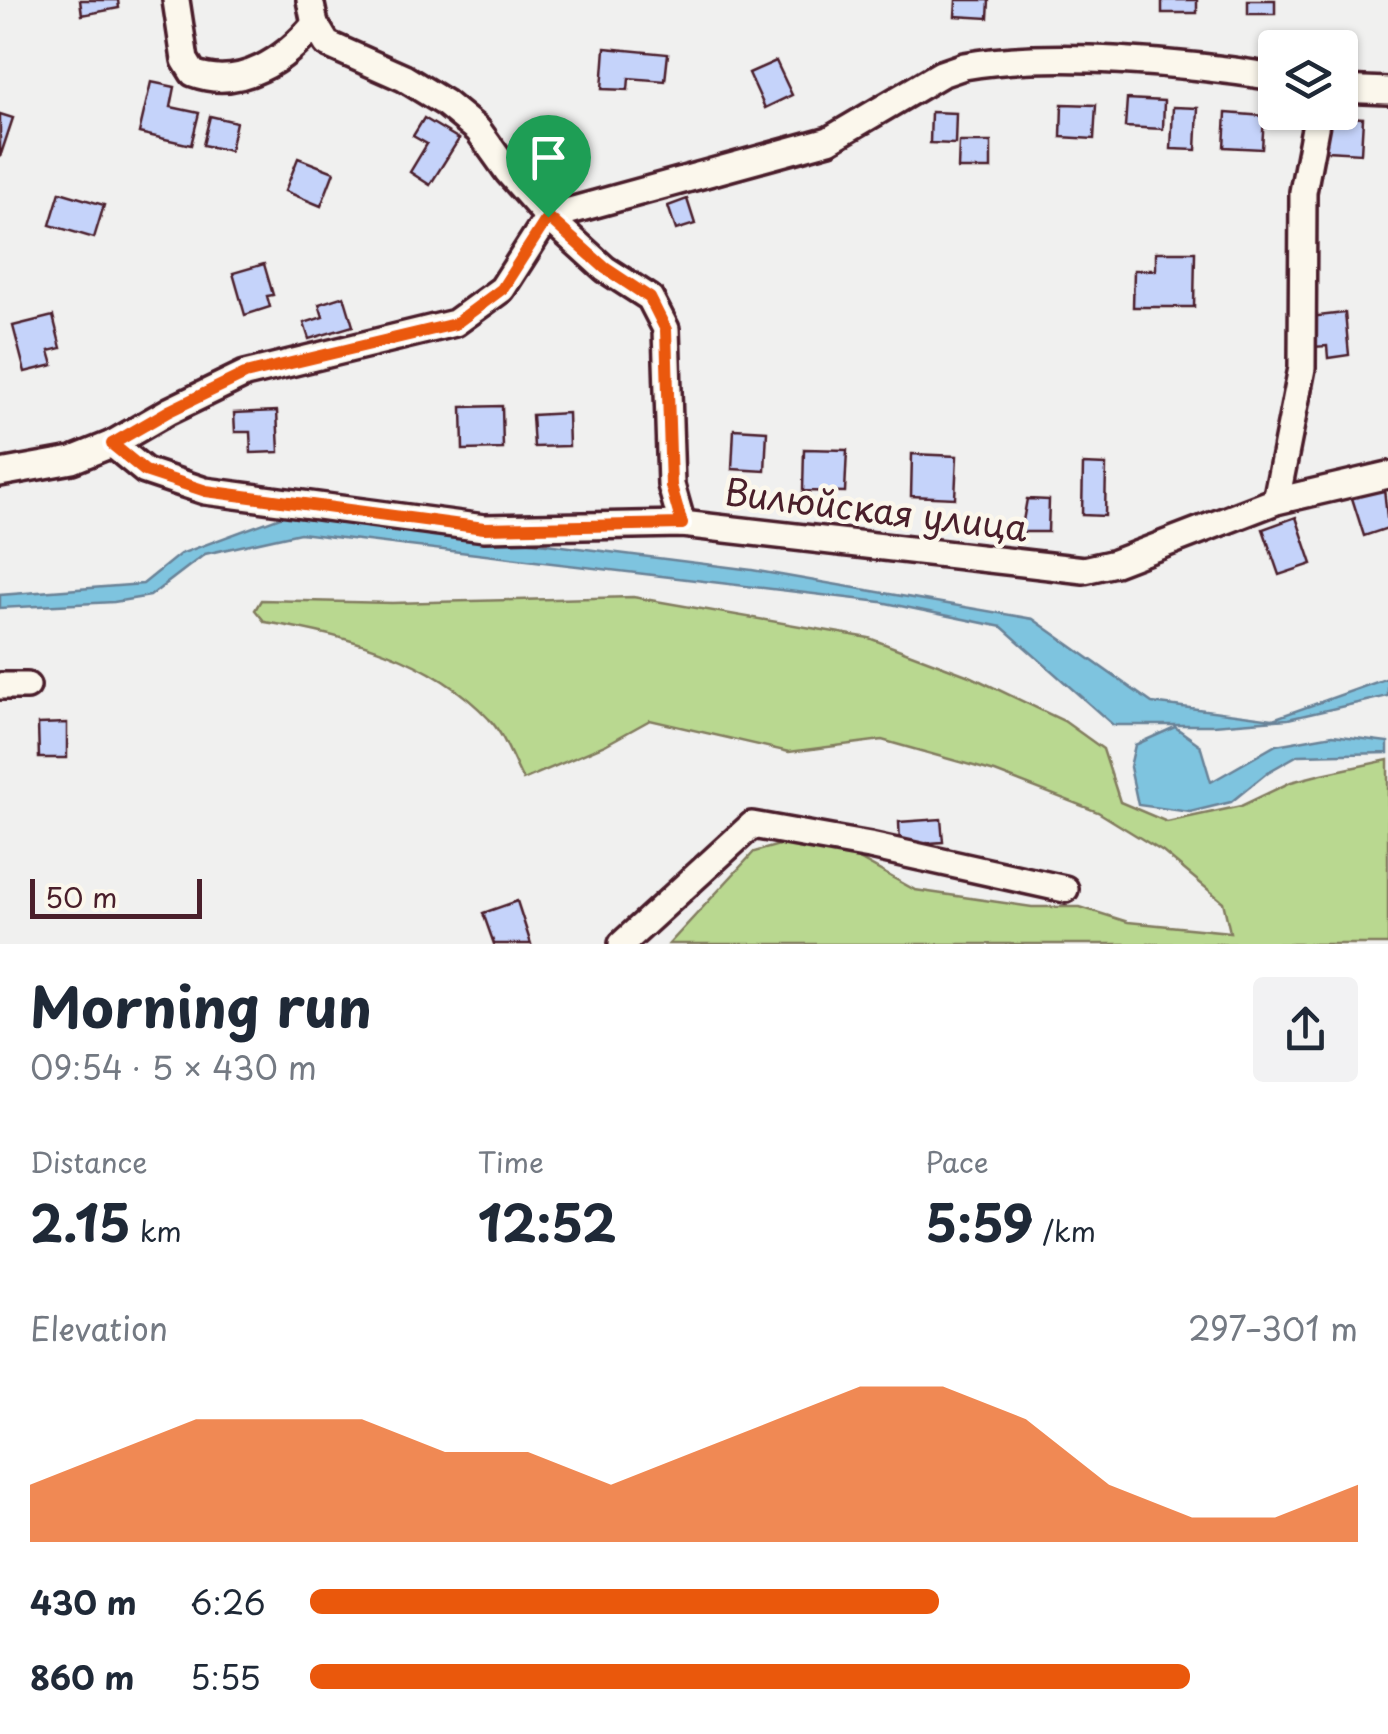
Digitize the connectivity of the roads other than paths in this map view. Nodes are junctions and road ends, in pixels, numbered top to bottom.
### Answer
1 (176, 0) edge
2 (312, 12) edge
3 (1258, 74) edge
4 (1358, 89) edge
5 (1388, 90) edge
6 (1315, 130) edge
7 (548, 217) junction
8 (112, 444) junction
9 (0, 472) edge
10 (1388, 475) edge
11 (1276, 502) junction
12 (682, 524) junction
13 (0, 686) edge
14 (27, 686) dead end
15 (1066, 889) dead end
16 (622, 944) edge

1 - 2 street
2 - 7 street
3 - 7 street
4 - 5 street
6 - 11 street
7 - 8 street
7 - 12 street
8 - 9 street
8 - 12 street, Вилюйская улица
10 - 11 street, Вилюйская улица
11 - 12 street, Вилюйская улица
13 - 14 street
15 - 16 street

